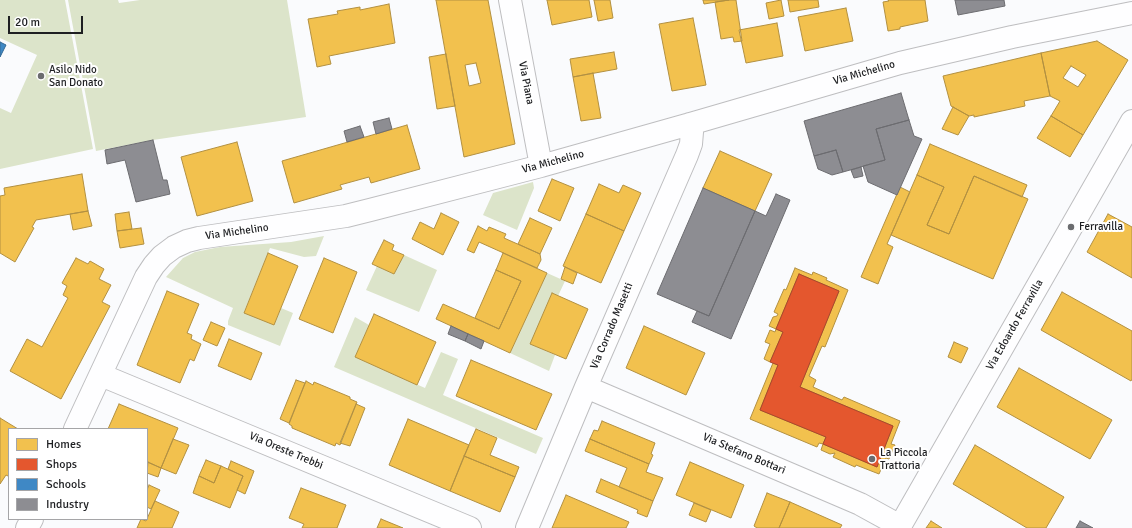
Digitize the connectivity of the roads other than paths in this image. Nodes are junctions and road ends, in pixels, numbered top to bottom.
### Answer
1 (510, 0) edge
2 (1132, 12) edge
3 (1132, 122) edge
4 (690, 124) junction
5 (541, 166) junction
6 (101, 375) junction
7 (586, 387) junction
8 (75, 428) edge
9 (900, 527) edge
10 (470, 528) edge
11 (527, 528) edge

1 - 5 street, Via Piana
2 - 4 street, Via Michelino
3 - 9 street, Via Edoardo Ferravilla
4 - 5 street, Via Michelino
4 - 7 street, Via Corrado Masetti
5 - 6 street, Via Michelino
6 - 8 street, Via Michelino
6 - 10 street, Via Oreste Trebbi
7 - 9 street, Via Stefano Bottari
7 - 11 street, Via Corrado Masetti

